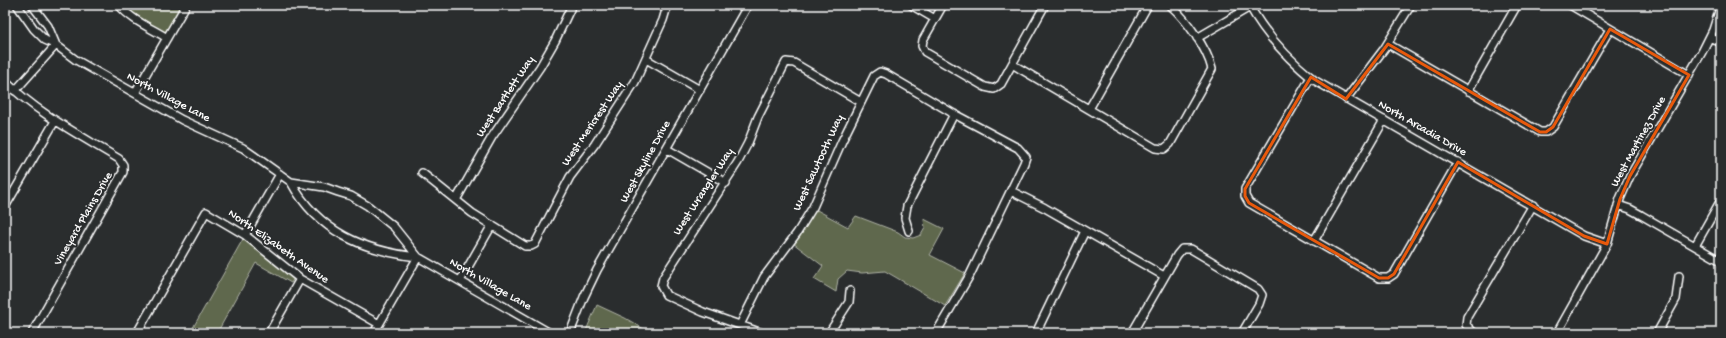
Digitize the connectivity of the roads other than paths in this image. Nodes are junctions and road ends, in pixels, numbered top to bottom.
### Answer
1 (18, 5) edge
2 (32, 5) edge
3 (119, 5) edge
4 (186, 5) edge
5 (572, 5) edge
6 (748, 5) edge
7 (911, 5) edge
8 (943, 5) edge
9 (1045, 5) edge
10 (1148, 5) edge
11 (1170, 5) edge
12 (1411, 5) edge
13 (1517, 5) edge
14 (1570, 5) edge
15 (1720, 5) edge
16 (1249, 6) edge
17 (664, 8) edge
18 (935, 19) junction
19 (1610, 29) junction
20 (1710, 37) junction
21 (167, 38) junction
22 (1196, 38) junction
23 (1388, 44) junction
24 (1721, 44) edge
25 (56, 45) junction
26 (646, 59) junction
27 (1012, 64) junction
28 (1689, 75) junction
29 (1311, 77) junction
30 (5, 81) edge
31 (700, 90) junction
32 (15, 91) junction
33 (1468, 91) junction
34 (135, 93) junction
35 (1346, 99) junction
36 (861, 102) junction
37 (1089, 109) junction
38 (954, 114) junction
39 (55, 120) junction
40 (1384, 120) junction
41 (667, 149) junction
42 (1458, 162) junction
43 (422, 173) dead end
44 (280, 174) junction
45 (291, 182) junction
46 (726, 183) junction
47 (1011, 191) junction
48 (456, 200) junction
49 (1721, 200) edge
50 (1533, 205) junction
51 (1618, 205) junction
52 (5, 207) edge
53 (492, 225) junction
54 (909, 231) dead end
55 (1085, 231) junction
56 (244, 235) junction
57 (1314, 241) junction
58 (1607, 244) junction
59 (1695, 246) junction
60 (418, 257) junction
61 (1721, 261) edge
62 (1164, 276) junction
63 (1679, 276) dead end
64 (300, 279) junction
65 (460, 281) junction
66 (850, 291) dead end
67 (379, 324) junction
68 (740, 325) junction
69 (32, 333) edge
70 (137, 333) edge
71 (269, 333) edge
72 (374, 333) edge
73 (550, 333) edge
74 (570, 333) edge
75 (762, 333) edge
76 (829, 333) edge
77 (936, 333) edge
78 (1036, 333) edge
79 (1132, 333) edge
80 (1242, 333) edge
81 (1474, 333) edge
82 (1557, 333) edge
83 (1657, 333) edge

1 - 25 street, North Village Lane
2 - 25 street
3 - 21 street
4 - 21 street
5 - 48 street, West Bartlett Way
6 - 31 street, West Skyline Drive
7 - 18 street
8 - 18 street
9 - 27 street
10 - 37 street
11 - 22 street
12 - 23 street
13 - 33 street
14 - 19 street
15 - 20 street, West Martinez Drive
16 - 22 street
16 - 29 street, North Arcadia Drive
17 - 26 street, West Mericrest Way
18 - 27 street
19 - 28 street
19 - 33 street
20 - 24 street
20 - 28 street, West Martinez Drive
21 - 34 street
22 - 37 street
23 - 33 street
23 - 35 street
25 - 32 street
25 - 34 street, North Village Lane
26 - 31 street
26 - 53 street, West Mericrest Way
27 - 37 street
28 - 51 street, West Martinez Drive
29 - 35 street, North Arcadia Drive
29 - 57 street
30 - 32 street, Vineyard Plains Drive
31 - 41 street, West Skyline Drive
32 - 39 street, Vineyard Plains Drive
34 - 44 street, North Village Lane
35 - 40 street, North Arcadia Drive
36 - 38 street, West Sawtooth Way
36 - 46 street, West Wrangler Way
36 - 68 street, West Sawtooth Way
38 - 47 street
38 - 54 street
39 - 52 street
39 - 69 street, Vineyard Plains Drive
40 - 42 street, North Arcadia Drive
40 - 57 street
41 - 46 street
41 - 74 street, West Skyline Drive
42 - 50 street, North Arcadia Drive
42 - 57 street
43 - 48 street
44 - 45 street, North Village Lane
44 - 56 street
45 - 60 street, North Village Lane
45 - 60 street, North Village Lane
46 - 68 street, West Wrangler Way
47 - 55 street
47 - 77 street
48 - 53 street
49 - 59 street
50 - 58 street, North Arcadia Drive
50 - 81 street
51 - 58 street, West Martinez Drive
51 - 59 street
53 - 65 street
55 - 62 street
55 - 78 street
56 - 64 street, North Elizabeth Avenue
56 - 70 street, North Elizabeth Avenue
58 - 82 street, West Martinez Drive
59 - 61 street
60 - 65 street, North Village Lane
60 - 67 street
62 - 79 street
62 - 80 street
63 - 83 street
64 - 67 street, North Elizabeth Avenue
64 - 71 street
65 - 73 street, North Village Lane
66 - 76 street
67 - 72 street
68 - 75 street

